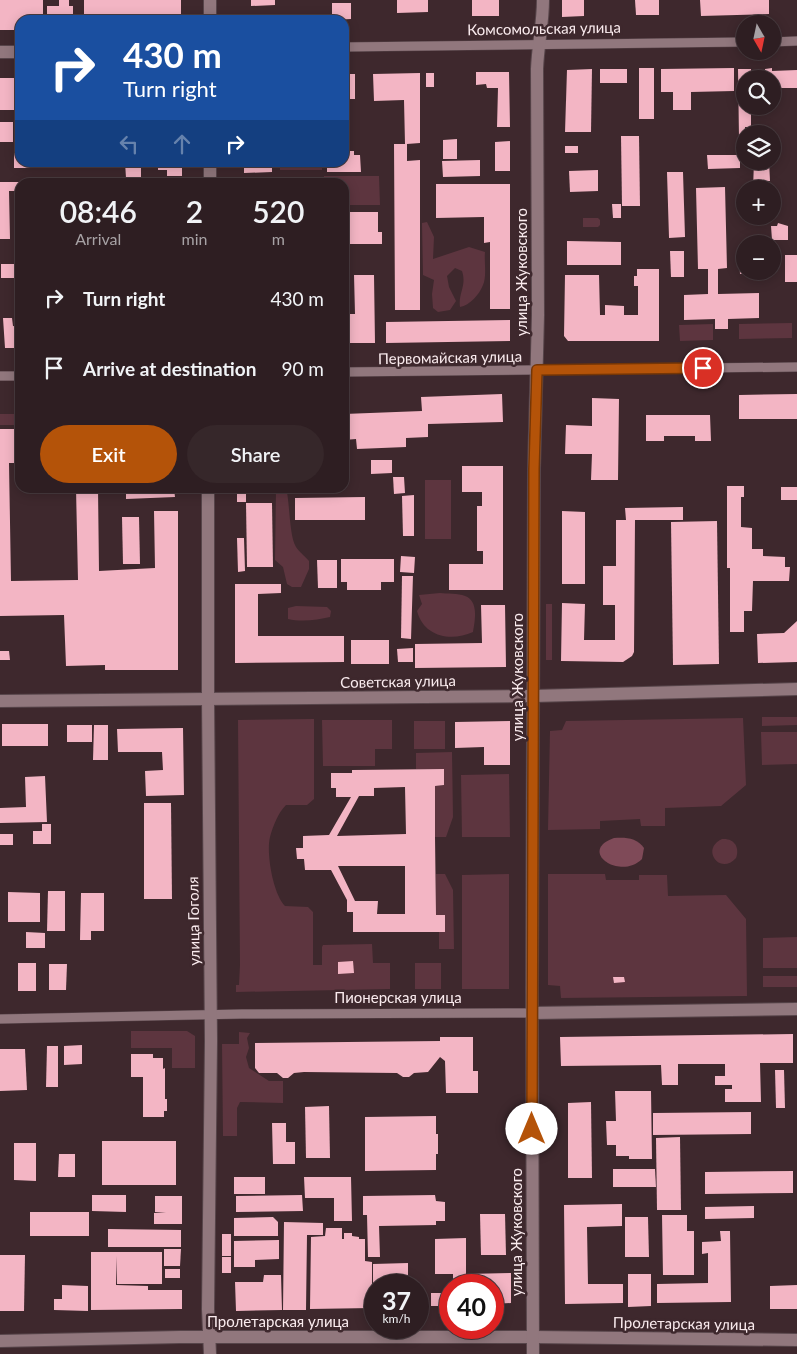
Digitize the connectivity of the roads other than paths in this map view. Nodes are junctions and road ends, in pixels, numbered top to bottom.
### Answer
1 (210, 0) edge
2 (543, 0) edge
3 (210, 15) edge
4 (736, 42) edge
5 (781, 42) edge
6 (797, 42) edge
7 (538, 45) junction
8 (349, 47) edge
9 (0, 52) edge
10 (15, 52) edge
11 (797, 368) edge
12 (537, 370) junction
13 (349, 372) edge
14 (0, 376) edge
15 (15, 376) edge
16 (208, 493) edge
17 (797, 689) edge
18 (533, 696) junction
19 (208, 699) junction
20 (0, 702) edge
21 (797, 1009) edge
22 (532, 1013) junction
23 (210, 1015) junction
24 (0, 1019) edge
25 (209, 1337) junction
26 (533, 1337) junction
27 (797, 1340) edge
28 (0, 1341) edge
29 (210, 1354) edge
30 (532, 1354) edge

1 - 3 main road
2 - 7 main road, улица Жуковского
4 - 7 street, Комсомольская улица
5 - 6 street
7 - 8 street, Комсомольская улица
7 - 12 main road, улица Жуковского
9 - 10 main road
11 - 12 street, Первомайская улица
12 - 13 street, Первомайская улица
12 - 18 main road, улица Жуковского
14 - 15 street
16 - 19 main road, улица Гоголя
17 - 18 main road, Советская улица
18 - 19 main road, Советская улица
18 - 22 main road, улица Жуковского
19 - 20 main road, Советская улица
19 - 23 main road, улица Гоголя
21 - 22 main road, Пионерская улица
22 - 23 street, Пионерская улица
22 - 26 main road, улица Жуковского
23 - 24 street, Пионерская улица
23 - 25 main road, улица Гоголя
25 - 26 main road, Пролетарская улица
25 - 28 main road, Пролетарская улица
25 - 29 main road, улица Гоголя
26 - 27 main road, Пролетарская улица
26 - 30 main road, улица Жуковского

